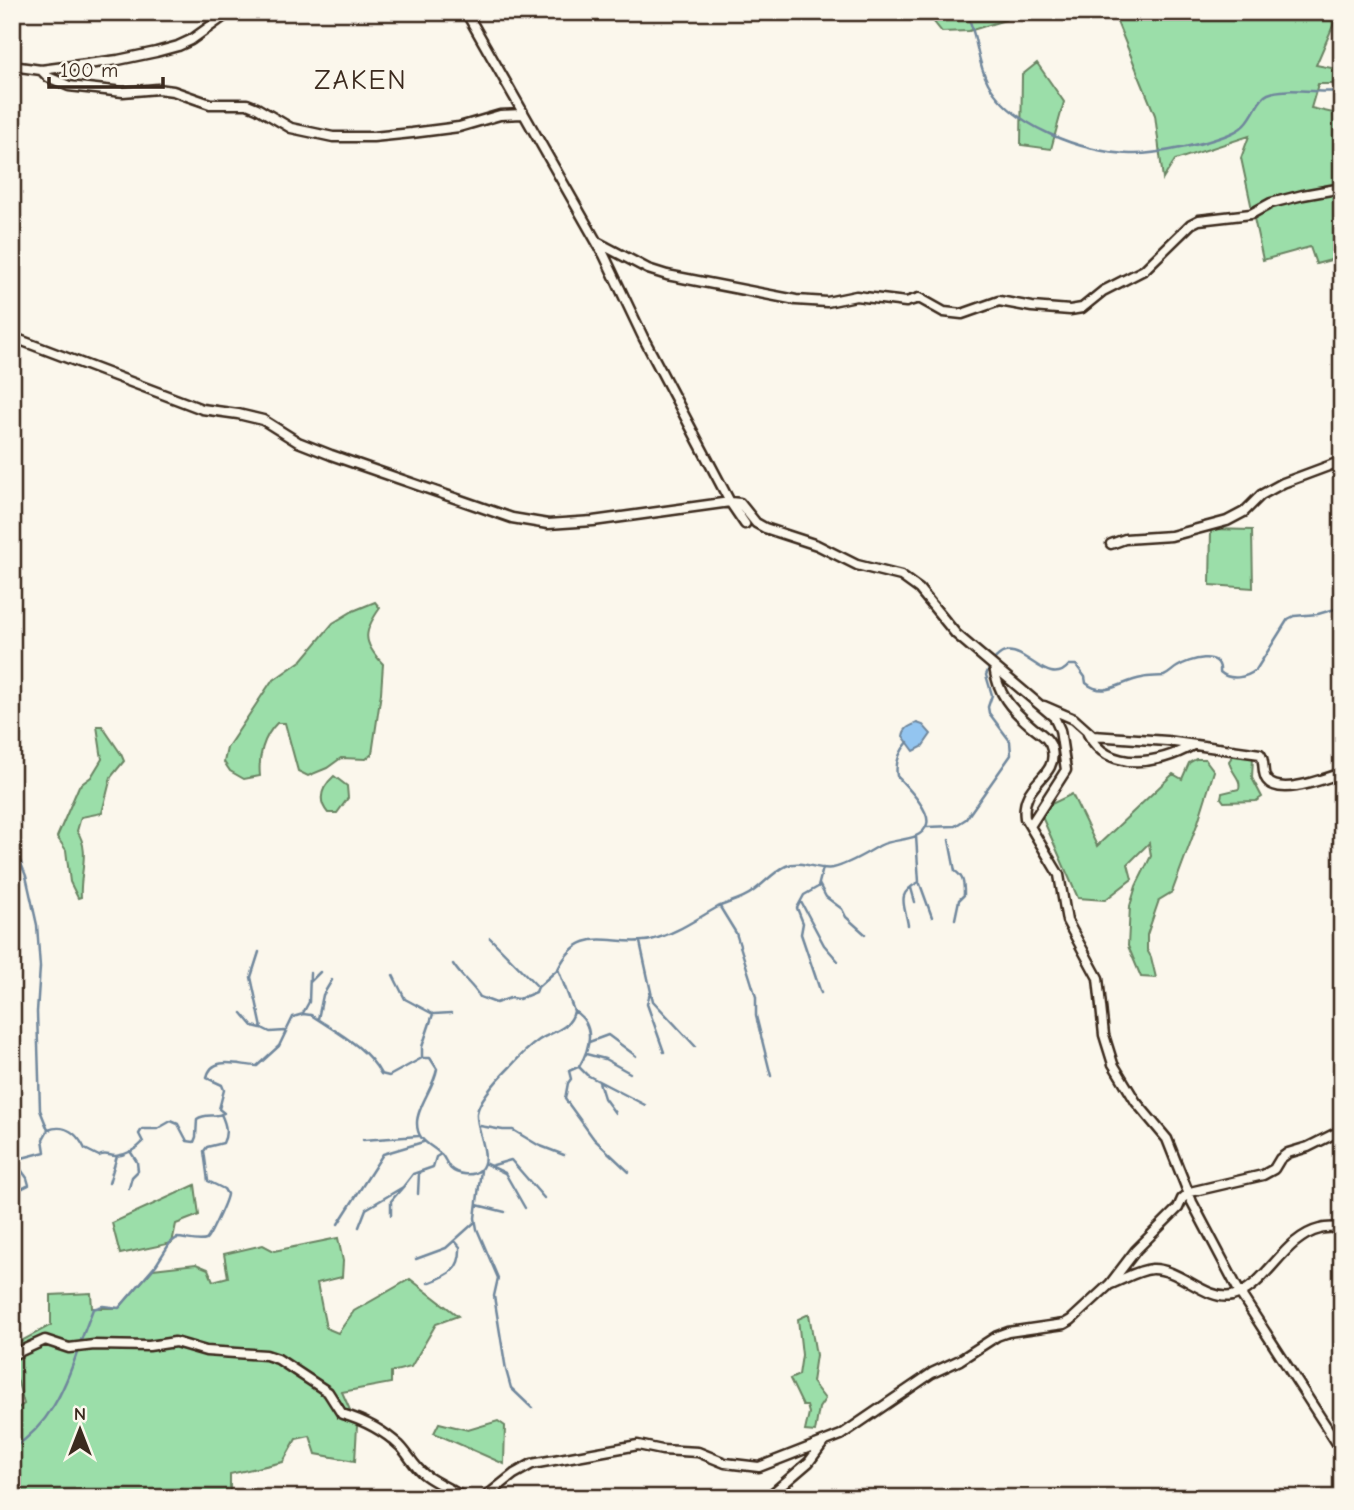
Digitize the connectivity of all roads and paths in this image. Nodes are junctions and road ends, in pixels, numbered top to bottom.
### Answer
1 (230, 12) edge
2 (466, 12) edge
3 (12, 66) edge
4 (41, 70) junction
5 (523, 114) junction
6 (1342, 188) edge
7 (597, 242) junction
8 (12, 337) edge
9 (1342, 461) edge
10 (730, 502) junction
11 (745, 524) dead end
12 (1111, 544) dead end
13 (995, 667) junction
14 (1042, 705) junction
15 (1087, 732) junction
16 (1193, 746) junction
17 (1342, 773) edge
18 (1030, 826) junction
19 (1342, 1130) edge
20 (1189, 1193) junction
21 (1342, 1227) edge
22 (1110, 1284) junction
23 (1240, 1293) junction
24 (12, 1355) edge
25 (822, 1443) junction
26 (1342, 1451) edge
27 (464, 1498) edge
28 (484, 1498) edge
29 (767, 1498) edge

1 - 4 street
2 - 5 street
3 - 4 street
4 - 5 street
5 - 7 street
6 - 7 street
7 - 10 street
8 - 10 street
9 - 12 street
10 - 11 street
10 - 13 street
13 - 14 street
13 - 18 street
14 - 15 street
14 - 18 street
15 - 16 street
15 - 16 street
16 - 17 street
18 - 20 street
19 - 20 street
20 - 22 street
20 - 23 street
21 - 23 street
22 - 23 street
22 - 25 street
23 - 26 street
24 - 27 street
25 - 28 street
25 - 29 street

